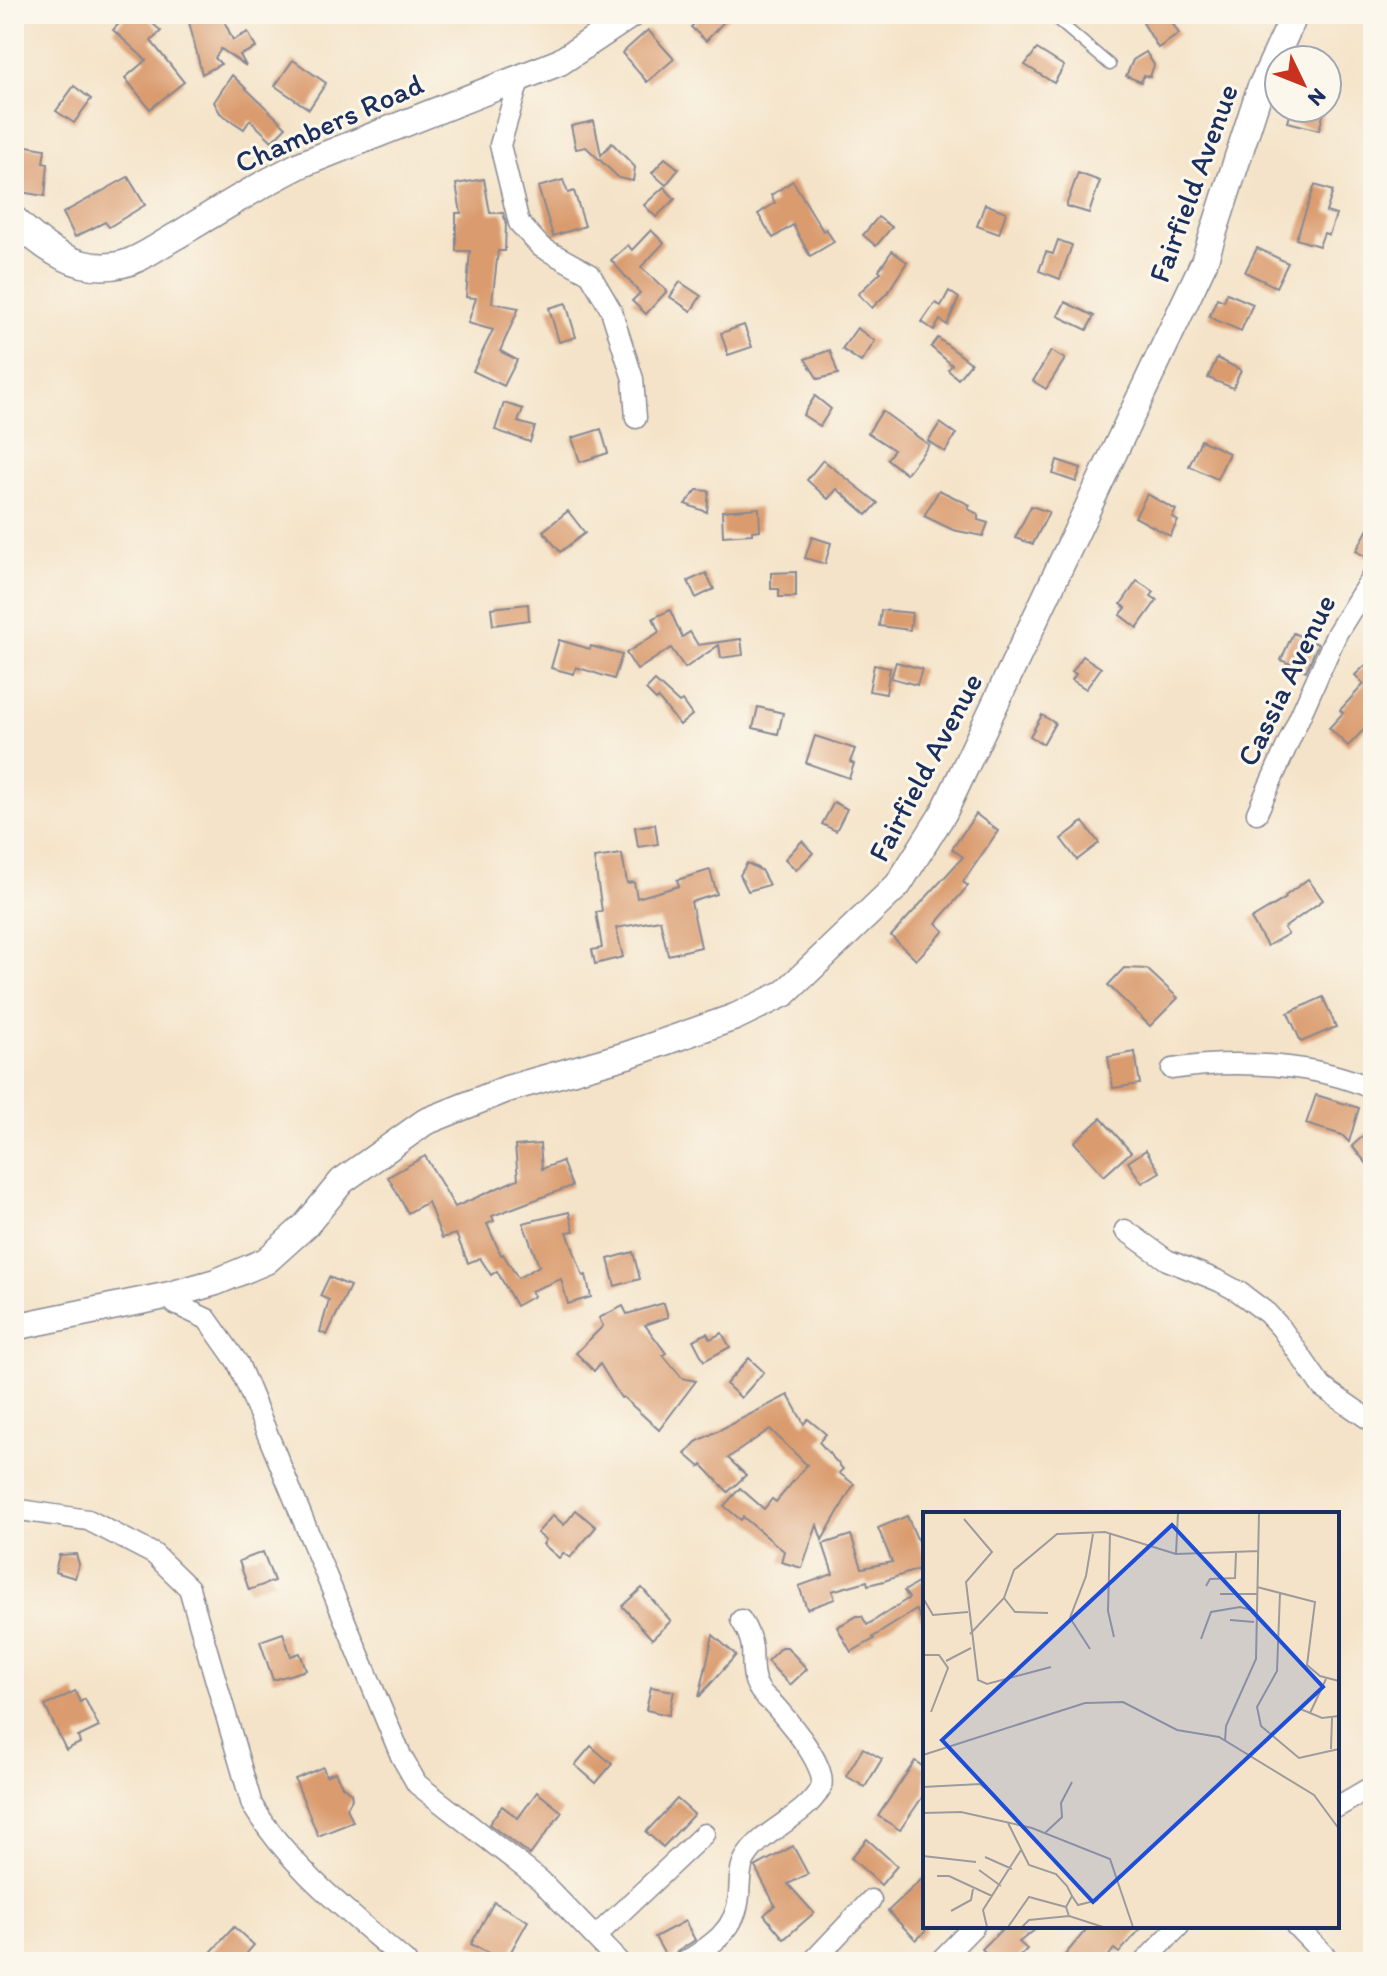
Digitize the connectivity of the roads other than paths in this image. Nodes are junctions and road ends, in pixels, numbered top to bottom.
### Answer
1 (632, 14) edge
2 (1050, 14) edge
3 (1295, 14) edge
4 (1110, 65) dead end
5 (520, 77) junction
6 (14, 219) edge
7 (636, 418) dead end
8 (1373, 575) edge
9 (1257, 813) dead end
10 (1172, 1069) dead end
11 (1373, 1089) edge
12 (1125, 1230) dead end
13 (170, 1295) junction
14 (14, 1327) edge
15 (1373, 1422) edge
16 (14, 1509) edge
17 (741, 1620) dead end
18 (1373, 1786) edge
19 (1339, 1806) edge
20 (704, 1834) dead end
21 (871, 1900) dead end
22 (972, 1928) edge
23 (1177, 1928) edge
24 (1298, 1928) edge
25 (596, 1936) junction
26 (406, 1962) edge
27 (619, 1962) edge
28 (685, 1962) edge
29 (812, 1962) edge
30 (939, 1962) edge
31 (1144, 1962) edge
32 (1331, 1962) edge

1 - 5 street, Chambers Road
2 - 4 lane
3 - 13 street, Fairfield Avenue
5 - 6 street, Chambers Road
5 - 7 street
8 - 9 street, Cassia Avenue
10 - 11 street
12 - 15 street
13 - 14 street, Fairfield Avenue
13 - 25 street
16 - 26 street
17 - 28 street
18 - 19 street
20 - 25 street
21 - 29 street
22 - 30 street
23 - 31 street
24 - 32 street
25 - 27 street

